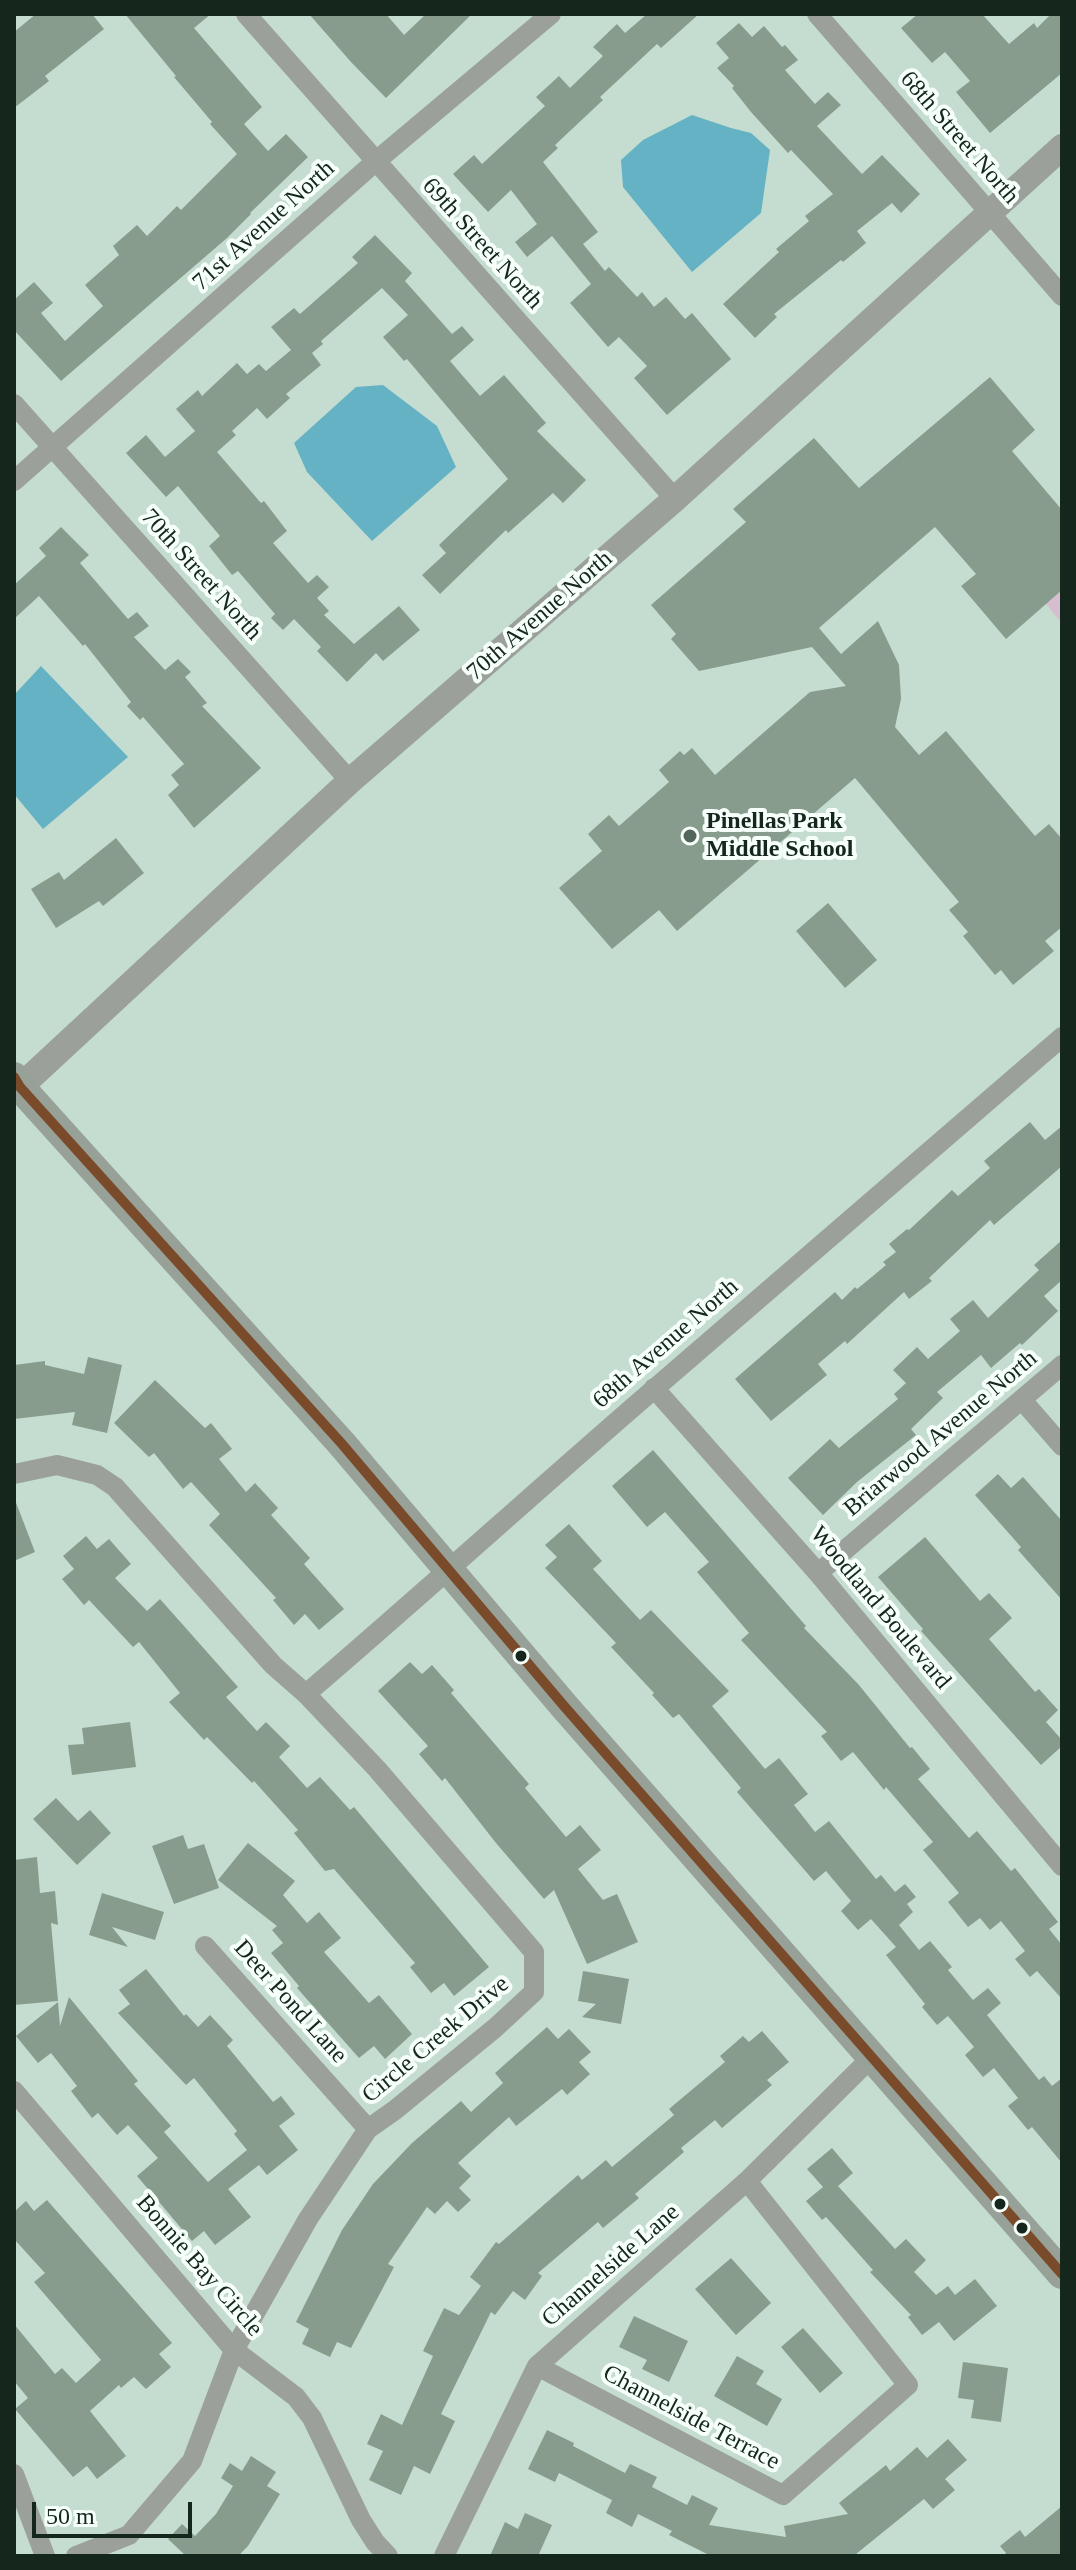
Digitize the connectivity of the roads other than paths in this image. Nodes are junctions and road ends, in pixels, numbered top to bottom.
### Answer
1 (551, 14) edge
2 (817, 14) edge
3 (249, 18) edge
4 (1062, 147) edge
5 (375, 162) junction
6 (989, 212) junction
7 (1062, 296) edge
8 (14, 404) edge
9 (52, 447) junction
10 (14, 481) edge
11 (675, 499) junction
12 (350, 781) junction
13 (1062, 1037) edge
14 (16, 1082) edge
15 (1062, 1365) edge
16 (654, 1388) junction
17 (1022, 1400) junction
18 (1062, 1446) edge
19 (14, 1474) edge
20 (449, 1568) junction
21 (818, 1573) junction
22 (306, 1694) junction
23 (1062, 1866) edge
24 (205, 1946) dead end
25 (871, 2058) junction
26 (14, 2091) edge
27 (368, 2129) junction
28 (747, 2181) junction
29 (1062, 2274) edge
30 (234, 2350) junction
31 (537, 2366) junction
32 (14, 2474) edge
33 (45, 2556) edge
34 (76, 2556) edge
35 (388, 2556) edge
36 (444, 2556) edge

1 - 5 street, 71st Avenue North
2 - 6 street, 68th Street North
3 - 5 street, 69th Street North
4 - 6 street, 70th Avenue North
5 - 9 street, 71st Avenue North
5 - 11 street, 69th Street North
6 - 7 street, 68th Street North
6 - 11 street, 70th Avenue North
8 - 9 street, 70th Street North
9 - 10 street, 71st Avenue North
9 - 12 street, 70th Street North
11 - 12 street, 70th Avenue North
12 - 14 street, 70th Avenue North
13 - 16 street, 68th Avenue North
14 - 20 main road
15 - 17 street, Briarwood Avenue North
16 - 20 street, 68th Avenue North
16 - 21 street, Woodland Boulevard
17 - 18 street
17 - 21 street, Briarwood Avenue North
19 - 22 street, Circle Creek Drive
20 - 22 street, 68th Avenue North
20 - 25 main road
21 - 23 street, Woodland Boulevard
22 - 27 street, Circle Creek Drive
24 - 27 street, Deer Pond Lane
25 - 28 street, Channelside Lane
25 - 29 main road
26 - 30 street, Bonnie Bay Circle
27 - 30 street, Circle Creek Drive
28 - 31 street, Channelside Lane
28 - 31 street, Channelside Terrace
30 - 34 street, Circle Creek Drive
30 - 35 street, Bonnie Bay Circle
31 - 36 street, Channelside Lane
32 - 33 street

